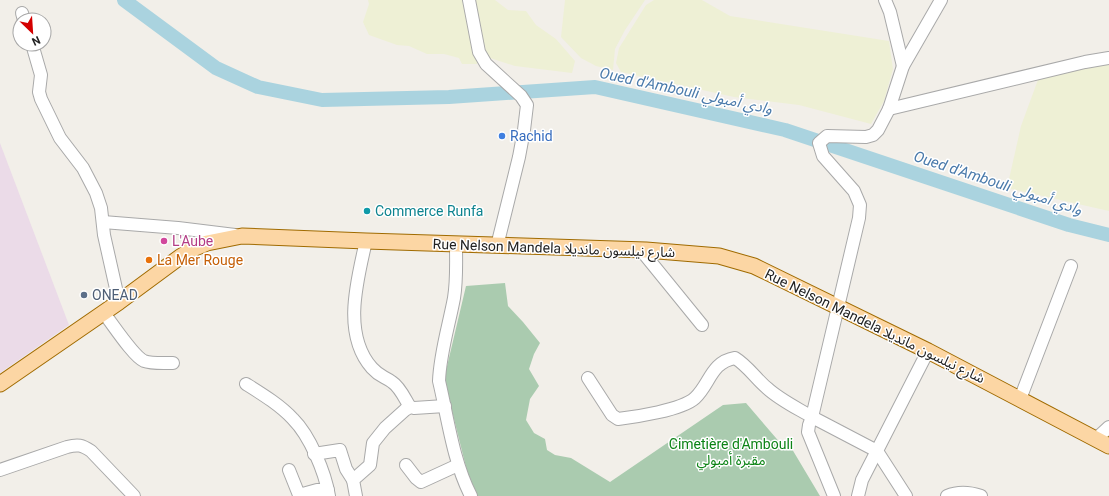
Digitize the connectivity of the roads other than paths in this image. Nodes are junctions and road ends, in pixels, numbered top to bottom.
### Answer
1 (469, 0) edge
2 (885, 0) edge
3 (941, 0) edge
4 (34, 52) edge
5 (1109, 58) edge
6 (903, 66) junction
7 (889, 108) junction
8 (102, 222) junction
9 (242, 236) junction
10 (366, 242) junction
11 (456, 245) junction
12 (497, 246) junction
13 (641, 250) junction
14 (1071, 266) dead end
15 (119, 302) junction
16 (839, 308) junction
17 (103, 312) junction
18 (702, 325) dead end
19 (928, 351) junction
20 (173, 363) dead end
21 (588, 378) dead end
22 (0, 384) edge
23 (246, 384) dead end
24 (1020, 398) junction
25 (445, 406) junction
26 (410, 407) junction
27 (812, 417) junction
28 (1109, 426) edge
29 (1096, 439) junction
30 (1109, 446) edge
31 (877, 452) junction
32 (314, 454) junction
33 (406, 465) dead end
34 (458, 465) junction
35 (0, 470) edge
36 (288, 470) dead end
37 (353, 480) junction
38 (328, 493) edge
39 (134, 496) edge
40 (356, 496) edge
41 (471, 496) edge
42 (834, 496) edge
43 (858, 496) edge
44 (906, 496) edge
45 (947, 496) edge
46 (981, 496) edge

1 - 12 street
2 - 6 street
3 - 6 street
4 - 8 street
5 - 7 street
6 - 7 street
7 - 16 street
8 - 9 street
8 - 15 street
9 - 10 main road, Rue Nelson Mandela شارع نيلسون مانديلا
9 - 15 main road, Rue Nelson Mandela شارع نيلسون مانديلا
10 - 11 main road, Rue Nelson Mandela شارع نيلسون مانديلا
10 - 26 street
11 - 12 main road, Rue Nelson Mandela شارع نيلسون مانديلا
11 - 25 street
12 - 13 main road, Rue Nelson Mandela شارع نيلسون مانديلا
13 - 16 main road, Rue Nelson Mandela شارع نيلسون مانديلا
13 - 18 street
14 - 24 street
15 - 17 main road, Rue Nelson Mandela شارع نيلسون مانديلا
16 - 19 main road, Rue Nelson Mandela شارع نيلسون مانديلا
16 - 27 street
17 - 20 street
17 - 22 main road, Rue Nelson Mandela شارع نيلسون مانديلا
19 - 24 main road, Rue Nelson Mandela شارع نيلسون مانديلا
19 - 31 street
21 - 27 street
23 - 32 street
24 - 29 main road, Rue Nelson Mandela شارع نيلسون مانديلا
25 - 26 street
25 - 34 street
26 - 37 street
27 - 31 street
27 - 42 street
28 - 29 street
29 - 30 main road, Rue Nelson Mandela شارع نيلسون مانديلا
31 - 43 street
31 - 44 street
32 - 37 street
32 - 38 street
33 - 34 street
34 - 41 street
35 - 39 street
36 - 38 street
37 - 40 street
45 - 46 street

